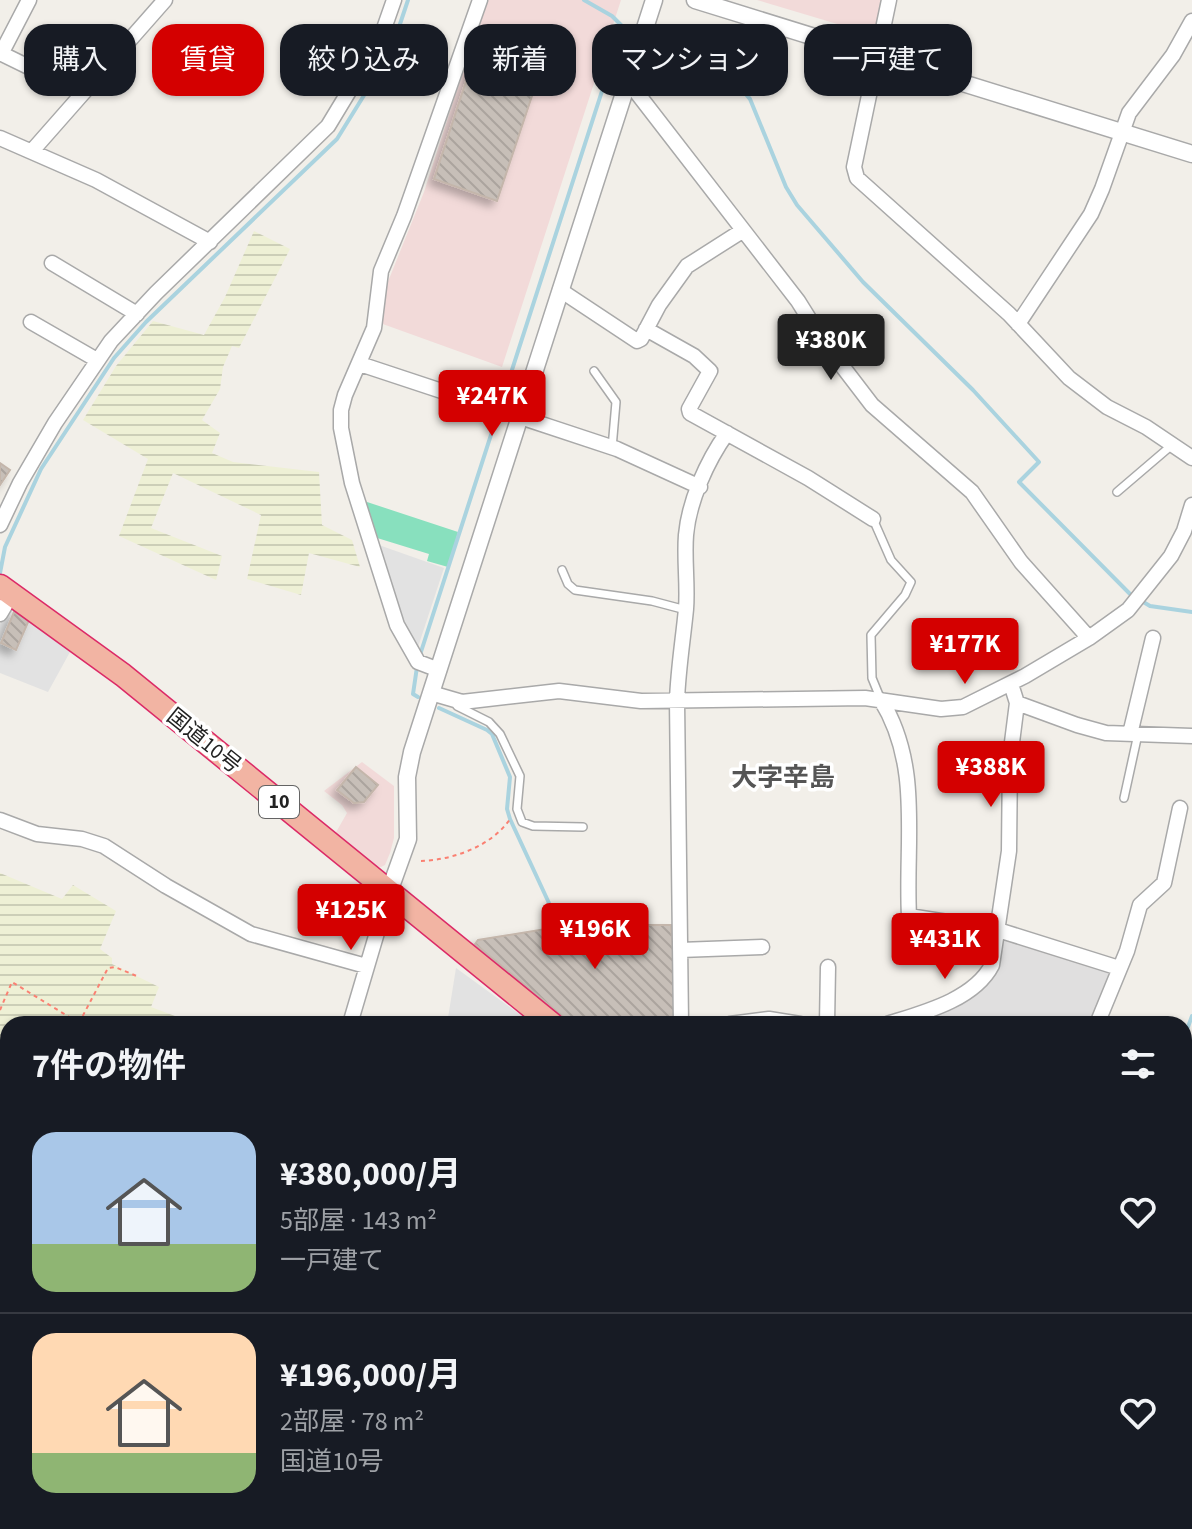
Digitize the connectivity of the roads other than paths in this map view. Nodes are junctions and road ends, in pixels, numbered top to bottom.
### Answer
1 (29, 0) edge
2 (165, 0) edge
3 (394, 0) edge
4 (480, 0) edge
5 (654, 0) edge
6 (695, 0) edge
7 (889, 0) edge
8 (1192, 21) edge
9 (646, 24) edge
10 (885, 24) edge
11 (136, 32) edge
12 (804, 34) edge
13 (1, 54) edge
14 (24, 65) edge
15 (972, 86) edge
16 (79, 96) edge
17 (622, 96) edge
18 (639, 96) edge
19 (871, 96) edge
20 (1122, 132) junction
21 (0, 138) edge
22 (32, 151) junction
23 (1192, 154) edge
24 (742, 231) junction
25 (210, 242) junction
26 (52, 263) dead end
27 (560, 290) junction
28 (137, 314) junction
29 (31, 322) dead end
30 (1018, 324) junction
31 (646, 329) junction
32 (97, 360) junction
33 (360, 364) junction
34 (594, 371) dead end
35 (519, 419) junction
36 (727, 433) junction
37 (1172, 445) junction
38 (612, 448) junction
39 (1192, 458) edge
40 (700, 487) junction
41 (1117, 492) dead end
42 (1192, 505) edge
43 (873, 519) joint
44 (0, 525) edge
45 (562, 570) dead end
46 (4, 589) edge
47 (686, 610) junction
48 (0, 614) edge
49 (1089, 638) junction
50 (1153, 638) dead end
51 (439, 670) junction
52 (1011, 684) junction
53 (431, 693) junction
54 (450, 699) junction
55 (881, 700) junction
56 (677, 701) junction
57 (1017, 703) junction
58 (1134, 734) junction
59 (1192, 736) edge
60 (1124, 798) dead end
61 (1180, 808) dead end
62 (0, 820) edge
63 (583, 827) dead end
64 (389, 892) junction
65 (998, 930) junction
66 (762, 947) dead end
67 (680, 950) junction
68 (366, 966) junction
69 (828, 967) dead end
70 (1119, 968) junction
71 (352, 1016) edge
72 (542, 1016) edge
73 (681, 1016) edge
74 (827, 1016) edge
75 (911, 1016) edge
76 (1100, 1016) edge

1 - 13 street
2 - 11 street
3 - 25 street
4 - 33 street
5 - 9 street
6 - 12 street
7 - 10 street
8 - 20 street
13 - 14 street
15 - 20 street
16 - 22 street
17 - 27 street
18 - 24 street
19 - 30 street
20 - 23 street
20 - 30 street
21 - 22 street
22 - 25 street
24 - 31 street
24 - 49 street
25 - 28 street
26 - 28 street
27 - 31 street
27 - 35 street
28 - 32 street
29 - 32 street
30 - 37 street
31 - 36 street
32 - 44 street
33 - 35 street
33 - 51 street
34 - 38 lane
35 - 38 street
35 - 51 street
36 - 40 street
36 - 43 street
37 - 39 street
37 - 41 lane
38 - 40 street
40 - 47 street
42 - 49 street
43 - 55 lane
45 - 47 lane
46 - 48 street
46 - 64 highway, 国道10号 / 10
47 - 56 street
49 - 52 street
50 - 58 street
51 - 53 street
52 - 55 street
52 - 57 street
53 - 54 street
53 - 64 street
54 - 56 street
54 - 63 lane
55 - 56 street
55 - 65 street
56 - 67 street
57 - 58 street
57 - 65 street
58 - 59 street
58 - 60 lane
61 - 70 street
62 - 68 street
64 - 68 street
64 - 72 highway, 国道10号 / 10
65 - 70 street
65 - 75 street
66 - 67 street
67 - 73 street
68 - 71 street
69 - 74 street
70 - 76 street

